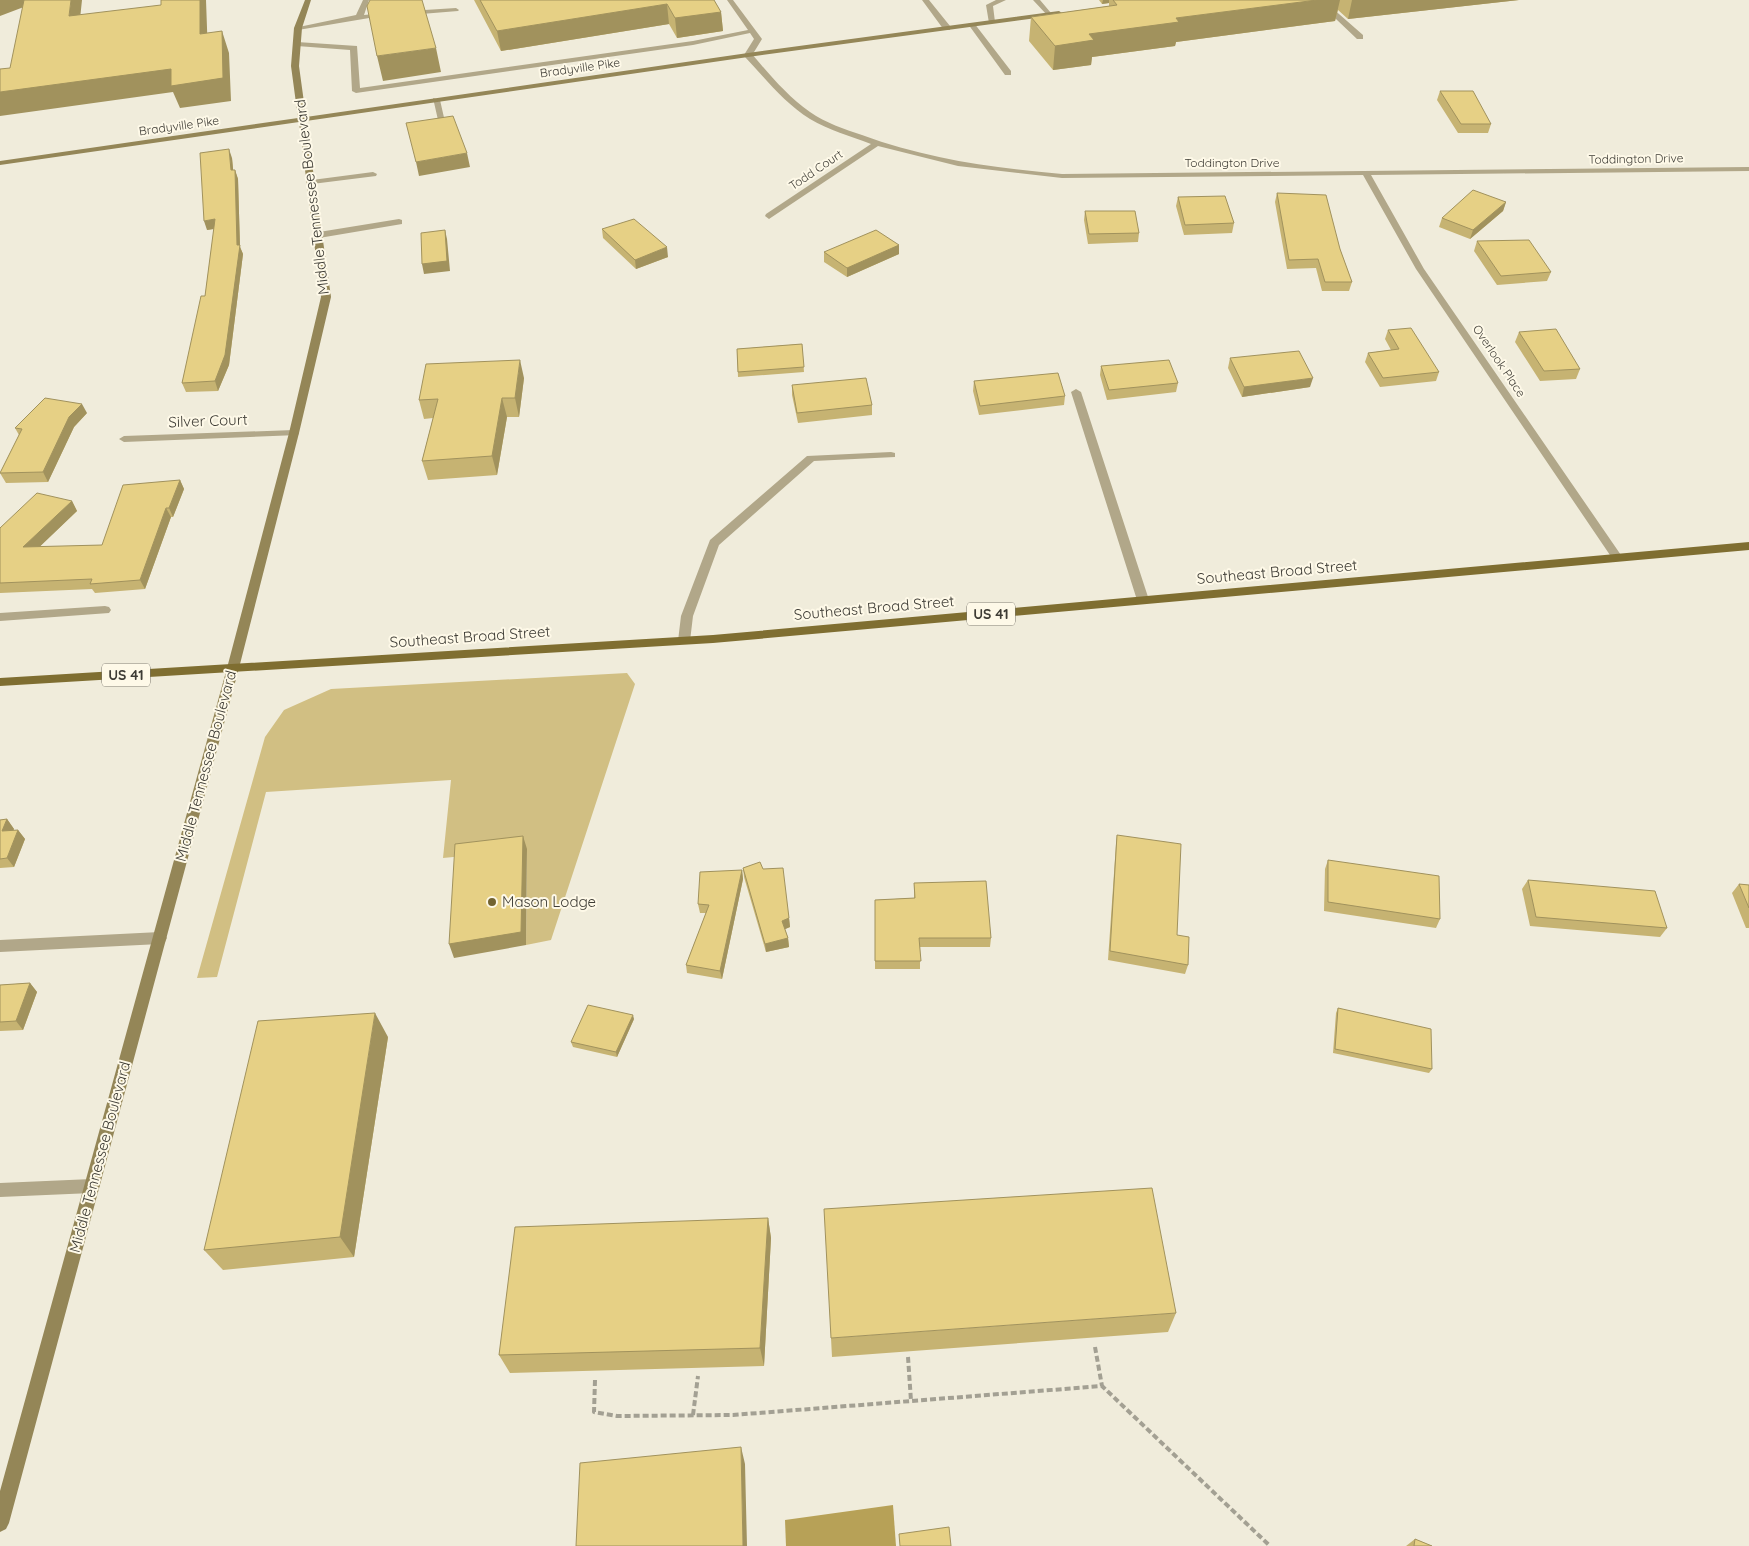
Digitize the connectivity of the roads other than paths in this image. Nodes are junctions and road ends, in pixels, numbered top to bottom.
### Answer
1 (308, 0) edge
2 (366, 0) edge
3 (730, 0) edge
4 (924, 0) edge
5 (1002, 0) edge
6 (1036, 0) edge
7 (1319, 0) edge
8 (456, 10) dead end
9 (1068, 12) edge
10 (398, 14) edge
11 (1049, 14) junction
12 (388, 15) edge
13 (359, 17) junction
14 (991, 22) junction
15 (972, 24) junction
16 (298, 28) junction
17 (947, 28) junction
18 (752, 31) junction
19 (1360, 37) dead end
20 (297, 44) junction
21 (748, 55) junction
22 (1008, 72) dead end
23 (436, 100) junction
24 (304, 120) junction
25 (442, 120) edge
26 (876, 144) junction
27 (0, 163) edge
28 (1749, 169) edge
29 (373, 174) dead end
30 (1366, 174) junction
31 (312, 182) junction
32 (769, 216) dead end
33 (399, 222) dead end
34 (319, 234) junction
35 (1076, 392) dead end
36 (294, 433) junction
37 (124, 439) dead end
38 (891, 455) dead end
39 (1749, 546) edge
40 (1618, 558) junction
41 (1143, 600) junction
42 (105, 610) dead end
43 (0, 617) edge
44 (684, 641) junction
45 (233, 668) junction
46 (0, 682) edge
47 (160, 938) junction
48 (0, 946) edge
49 (92, 1186) junction
50 (0, 1190) edge
51 (4, 1496) edge
52 (0, 1523) edge

1 - 16 main road, Middle Tennessee Boulevard
2 - 13 street
3 - 18 street
4 - 17 street
5 - 14 street
6 - 11 street
7 - 19 street
8 - 10 street
9 - 11 main road, Bradyville Pike
11 - 14 main road, Bradyville Pike
12 - 13 street
13 - 16 street
14 - 15 main road, Bradyville Pike
15 - 17 main road, Bradyville Pike
15 - 22 street
16 - 20 main road, Middle Tennessee Boulevard
17 - 21 main road, Bradyville Pike
18 - 20 street
18 - 21 street
20 - 24 main road, Middle Tennessee Boulevard
21 - 23 main road, Bradyville Pike
21 - 26 street, Toddington Drive
23 - 24 main road, Bradyville Pike
23 - 25 street
24 - 27 main road, Bradyville Pike
24 - 31 main road, Middle Tennessee Boulevard
26 - 30 street, Toddington Drive
26 - 32 street, Todd Court
28 - 30 street, Toddington Drive
29 - 31 street
30 - 40 street, Overlook Place
31 - 34 main road, Middle Tennessee Boulevard
33 - 34 street
34 - 36 main road, Middle Tennessee Boulevard
35 - 41 street
36 - 37 street, Silver Court
36 - 45 main road, Middle Tennessee Boulevard
38 - 44 street
39 - 40 main road, Southeast Broad Street / US 41
40 - 41 main road, Southeast Broad Street / US 41
41 - 44 main road, Southeast Broad Street / US 41
42 - 43 street
44 - 45 main road, Southeast Broad Street / US 41
45 - 46 main road, Southeast Broad Street / US 41
45 - 47 main road, Middle Tennessee Boulevard
47 - 48 street
47 - 49 main road, Middle Tennessee Boulevard
49 - 50 street
49 - 51 main road, Middle Tennessee Boulevard
51 - 52 main road, Middle Tennessee Boulevard

